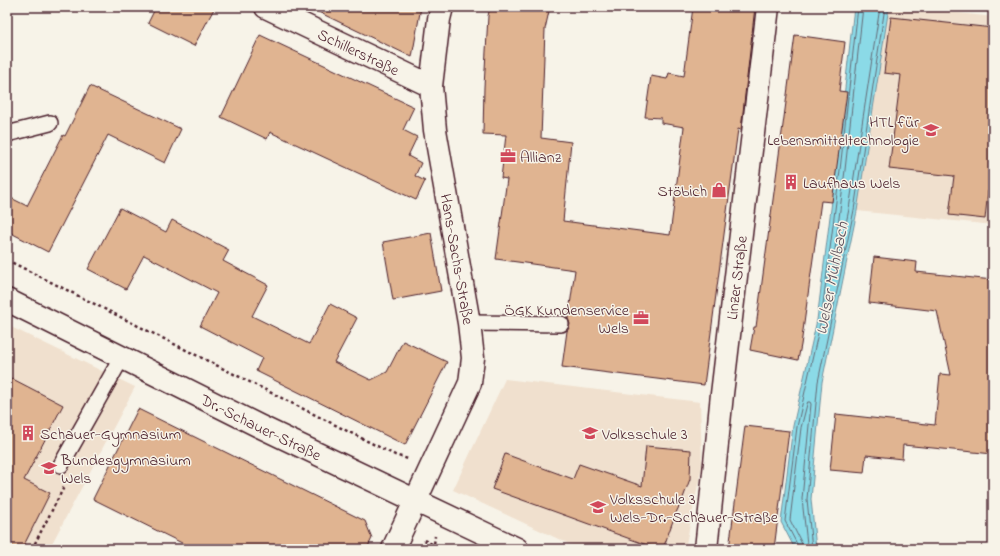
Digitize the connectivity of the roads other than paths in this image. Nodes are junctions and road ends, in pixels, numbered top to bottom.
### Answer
1 (266, 7) edge
2 (442, 7) edge
3 (768, 7) edge
4 (431, 86) junction
5 (50, 123) dead end
6 (7, 134) edge
7 (7, 300) edge
8 (469, 322) junction
9 (560, 324) dead end
10 (122, 357) junction
11 (61, 465) road end
12 (415, 500) junction
13 (393, 549) edge
14 (517, 549) edge
15 (706, 549) edge

1 - 4 street, Schillerstraße
2 - 4 street, Hans-Sachs-Straße
3 - 15 street, Linzer Straße
4 - 8 street, Hans-Sachs-Straße
5 - 6 lane
7 - 10 street, Dr.-Schauer-Straße
8 - 9 lane
8 - 12 street, Hans-Sachs-Straße
10 - 11 lane
10 - 12 street, Dr.-Schauer-Straße
12 - 13 street, Hans-Sachs-Straße
12 - 14 street, Dr.-Schauer-Straße

